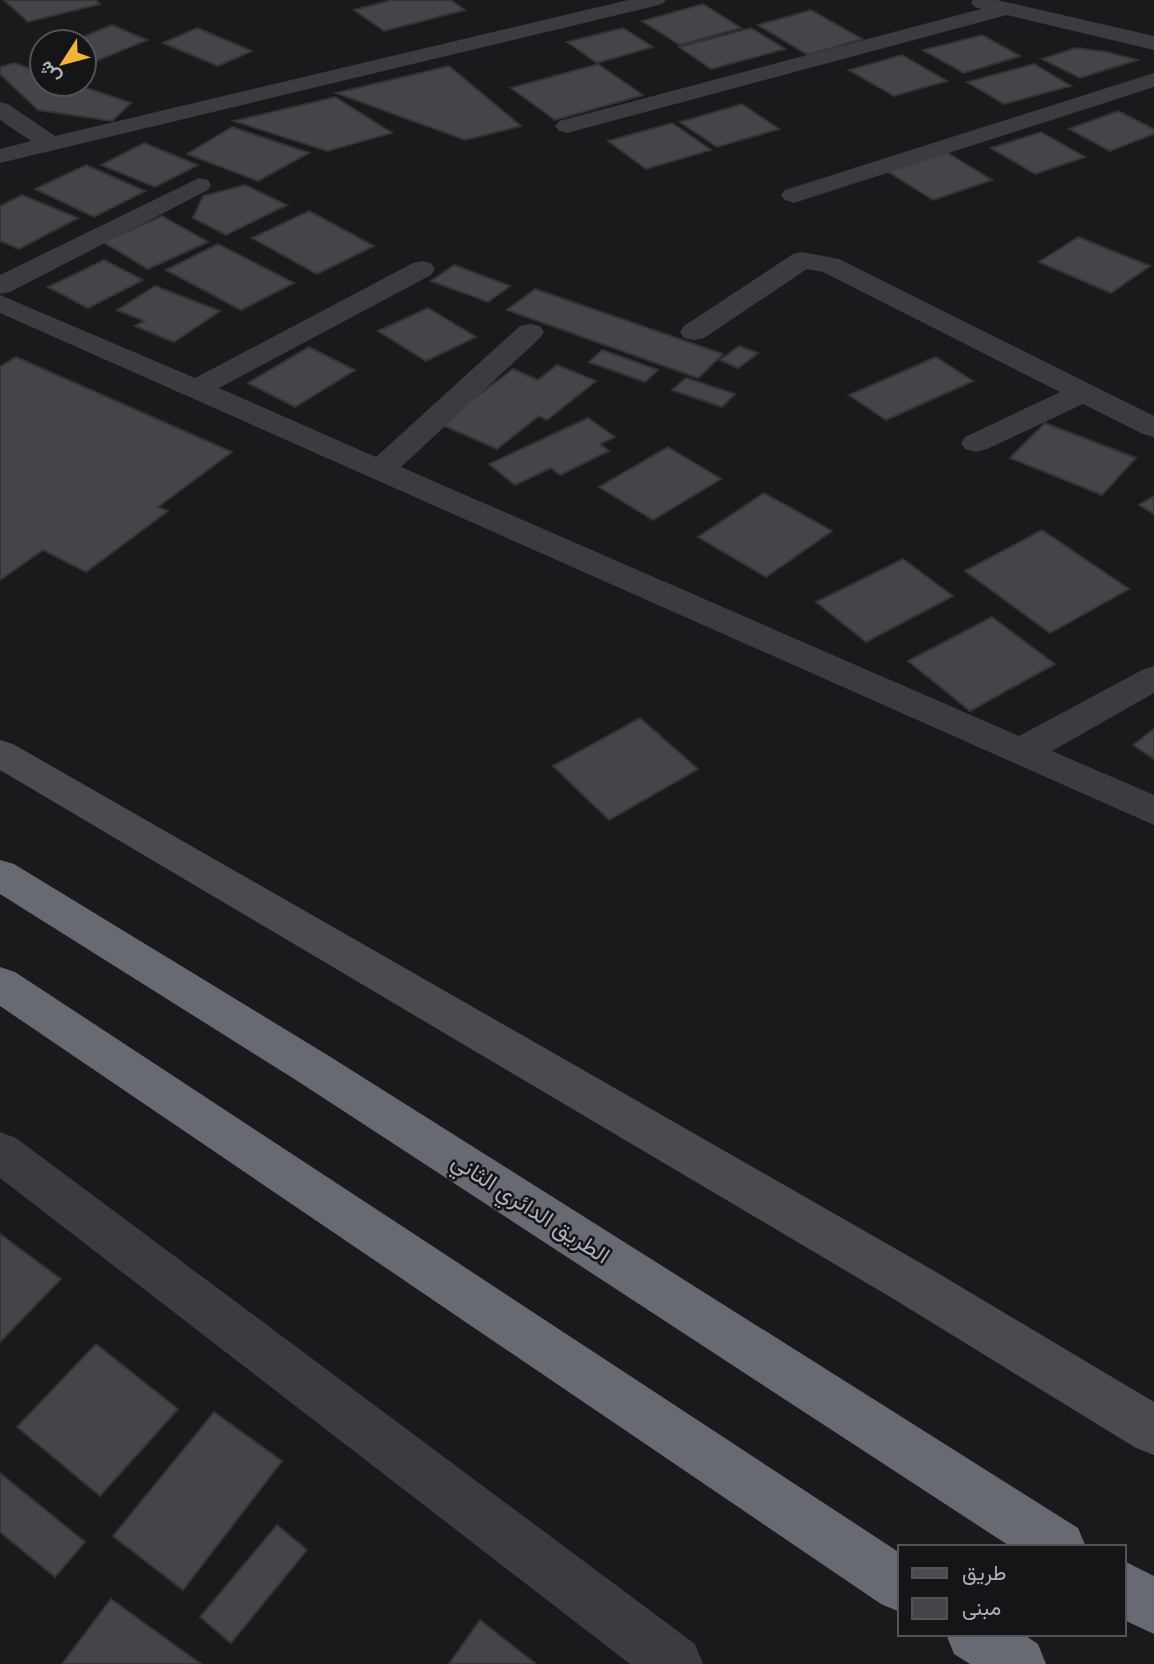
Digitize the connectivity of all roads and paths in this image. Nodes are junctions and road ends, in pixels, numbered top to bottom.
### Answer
1 (655, 0) edge
2 (969, 0) edge
3 (596, 6) edge
4 (1006, 9) junction
5 (1154, 43) edge
6 (1154, 80) edge
7 (0, 109) edge
8 (567, 126) dead end
9 (51, 144) junction
10 (0, 156) edge
11 (198, 185) dead end
12 (794, 195) dead end
13 (422, 269) dead end
14 (0, 286) edge
15 (0, 303) edge
16 (530, 332) dead end
17 (694, 332) dead end
18 (194, 390) junction
19 (1082, 393) junction
20 (1154, 428) edge
21 (976, 443) dead end
22 (379, 471) junction
23 (1154, 678) edge
24 (0, 752) edge
25 (1020, 752) junction
26 (1154, 811) edge
27 (0, 875) edge
28 (0, 984) edge
29 (0, 1152) edge
30 (1154, 1430) edge
31 (1056, 1545) edge
32 (898, 1584) edge
33 (1126, 1589) edge
34 (1154, 1607) edge
35 (977, 1636) edge
36 (675, 1664) edge
37 (1018, 1664) edge

1 - 3 street
2 - 4 street
3 - 9 street
4 - 5 street
4 - 8 street
6 - 12 street
7 - 9 street
9 - 10 street
11 - 14 street
13 - 18 street
15 - 18 street
16 - 22 street
17 - 19 street
18 - 22 street
19 - 20 street
19 - 21 street
22 - 25 street
23 - 25 street
24 - 30 street
25 - 26 street
27 - 31 highway, الطريق الدائري الثاني
28 - 32 highway
29 - 36 street
33 - 34 highway
35 - 37 highway

